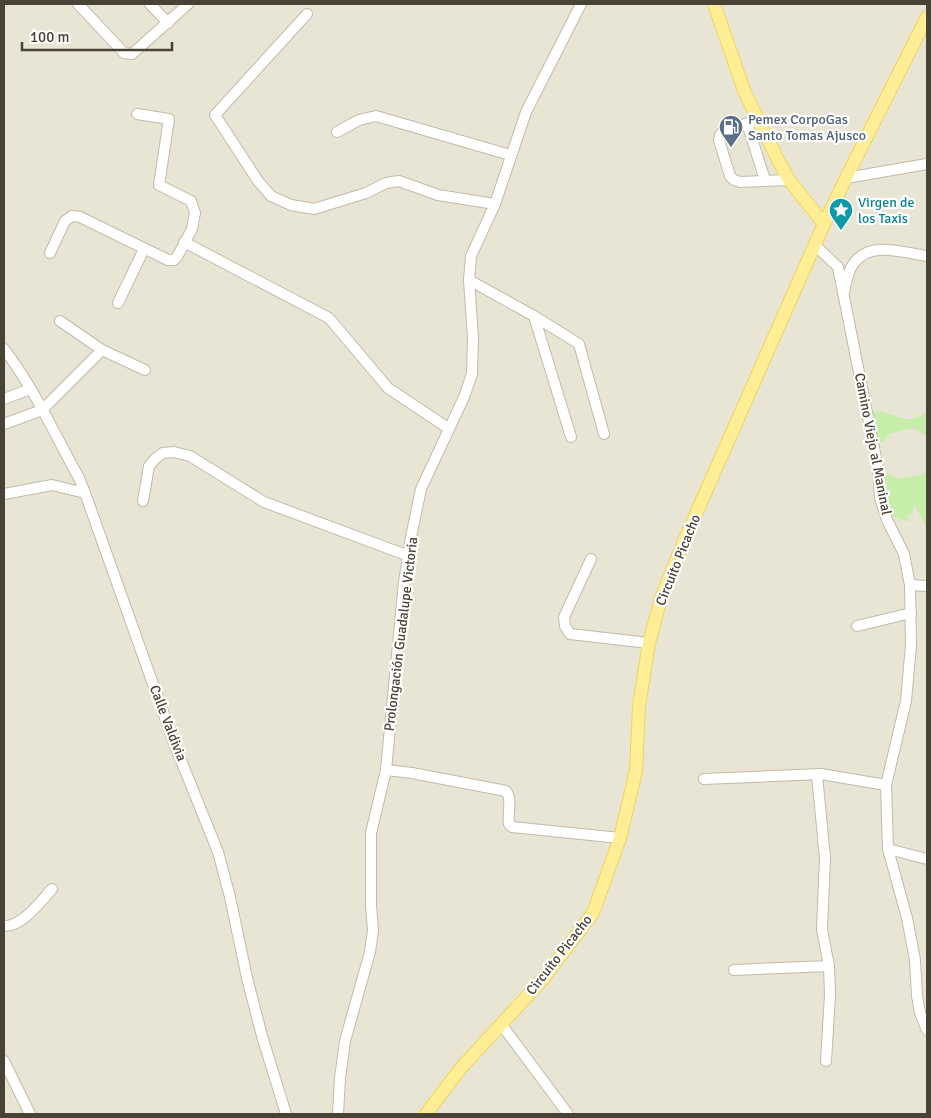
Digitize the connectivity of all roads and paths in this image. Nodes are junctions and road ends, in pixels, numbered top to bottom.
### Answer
1 (78, 4) edge
2 (150, 4) edge
3 (188, 4) edge
4 (581, 4) edge
5 (714, 4) edge
6 (307, 14) dead end
7 (927, 17) edge
8 (168, 23) junction
9 (137, 114) dead end
10 (753, 122) junction
11 (337, 132) dead end
12 (510, 156) junction
13 (927, 164) edge
14 (846, 178) junction
15 (765, 180) junction
16 (789, 180) junction
17 (495, 204) junction
18 (824, 224) junction
19 (184, 242) junction
20 (816, 246) junction
21 (144, 248) junction
22 (50, 253) dead end
23 (927, 256) edge
24 (469, 280) junction
25 (843, 293) junction
26 (118, 303) dead end
27 (534, 316) junction
28 (60, 321) dead end
29 (4, 349) edge
30 (102, 350) junction
31 (146, 370) dead end
32 (30, 389) junction
33 (4, 399) edge
34 (42, 410) junction
35 (4, 424) edge
36 (448, 428) junction
37 (604, 434) dead end
38 (571, 437) dead end
39 (85, 493) junction
40 (4, 494) edge
41 (143, 501) dead end
42 (409, 556) junction
43 (591, 558) dead end
44 (910, 585) junction
45 (927, 586) edge
46 (911, 613) junction
47 (857, 626) dead end
48 (649, 643) junction
49 (386, 770) junction
50 (816, 775) junction
51 (704, 779) dead end
52 (886, 785) junction
53 (620, 838) junction
54 (888, 849) junction
55 (927, 859) edge
56 (52, 889) dead end
57 (4, 926) edge
58 (829, 966) junction
59 (734, 970) dead end
60 (502, 1024) junction
61 (927, 1030) edge
62 (4, 1061) edge
63 (826, 1061) dead end
64 (30, 1114) edge
65 (286, 1114) edge
66 (338, 1114) edge
67 (426, 1114) edge
68 (568, 1114) edge

1 - 8 street
2 - 8 street
3 - 8 street
4 - 12 street, Prolongación Guadalupe Victoria
5 - 10 main road
6 - 17 street
7 - 14 main road, Circuito Picacho
9 - 19 street
10 - 15 street
10 - 15 street
10 - 16 main road
11 - 12 street
12 - 17 street, Prolongación Guadalupe Victoria
13 - 14 street
14 - 18 main road, Circuito Picacho
15 - 16 street
16 - 18 main road
17 - 24 street, Prolongación Guadalupe Victoria
18 - 20 main road, Circuito Picacho
19 - 21 street
19 - 36 street
20 - 25 street, Camino Viejo al Maninal
20 - 48 main road, Circuito Picacho
21 - 22 street
21 - 26 street
23 - 25 street
24 - 27 street
24 - 36 street, Prolongación Guadalupe Victoria
25 - 44 street, Camino Viejo al Maninal
27 - 37 street
27 - 38 street
28 - 30 street
29 - 32 street, Calle Valdivia
30 - 31 street
30 - 34 street
32 - 33 street
32 - 34 street, Calle Valdivia
34 - 35 street
34 - 39 street, Calle Valdivia
36 - 42 street, Prolongación Guadalupe Victoria
39 - 40 street
39 - 65 street, Calle Valdivia
41 - 42 street
42 - 49 street, Prolongación Guadalupe Victoria
43 - 48 street
44 - 45 street
44 - 46 street, Camino Viejo al Maninal
46 - 47 street
46 - 52 street, Camino Viejo al Maninal
48 - 53 main road, Circuito Picacho
49 - 53 street
49 - 66 street, Prolongación Guadalupe Victoria
50 - 51 street
50 - 52 street
50 - 58 street
52 - 54 street, Camino Viejo al Maninal
53 - 60 main road, Circuito Picacho
54 - 55 street
54 - 61 street, Camino Viejo al Maninal
56 - 57 street
58 - 59 street
58 - 63 street
60 - 67 main road, Circuito Picacho
60 - 68 street
62 - 64 street

